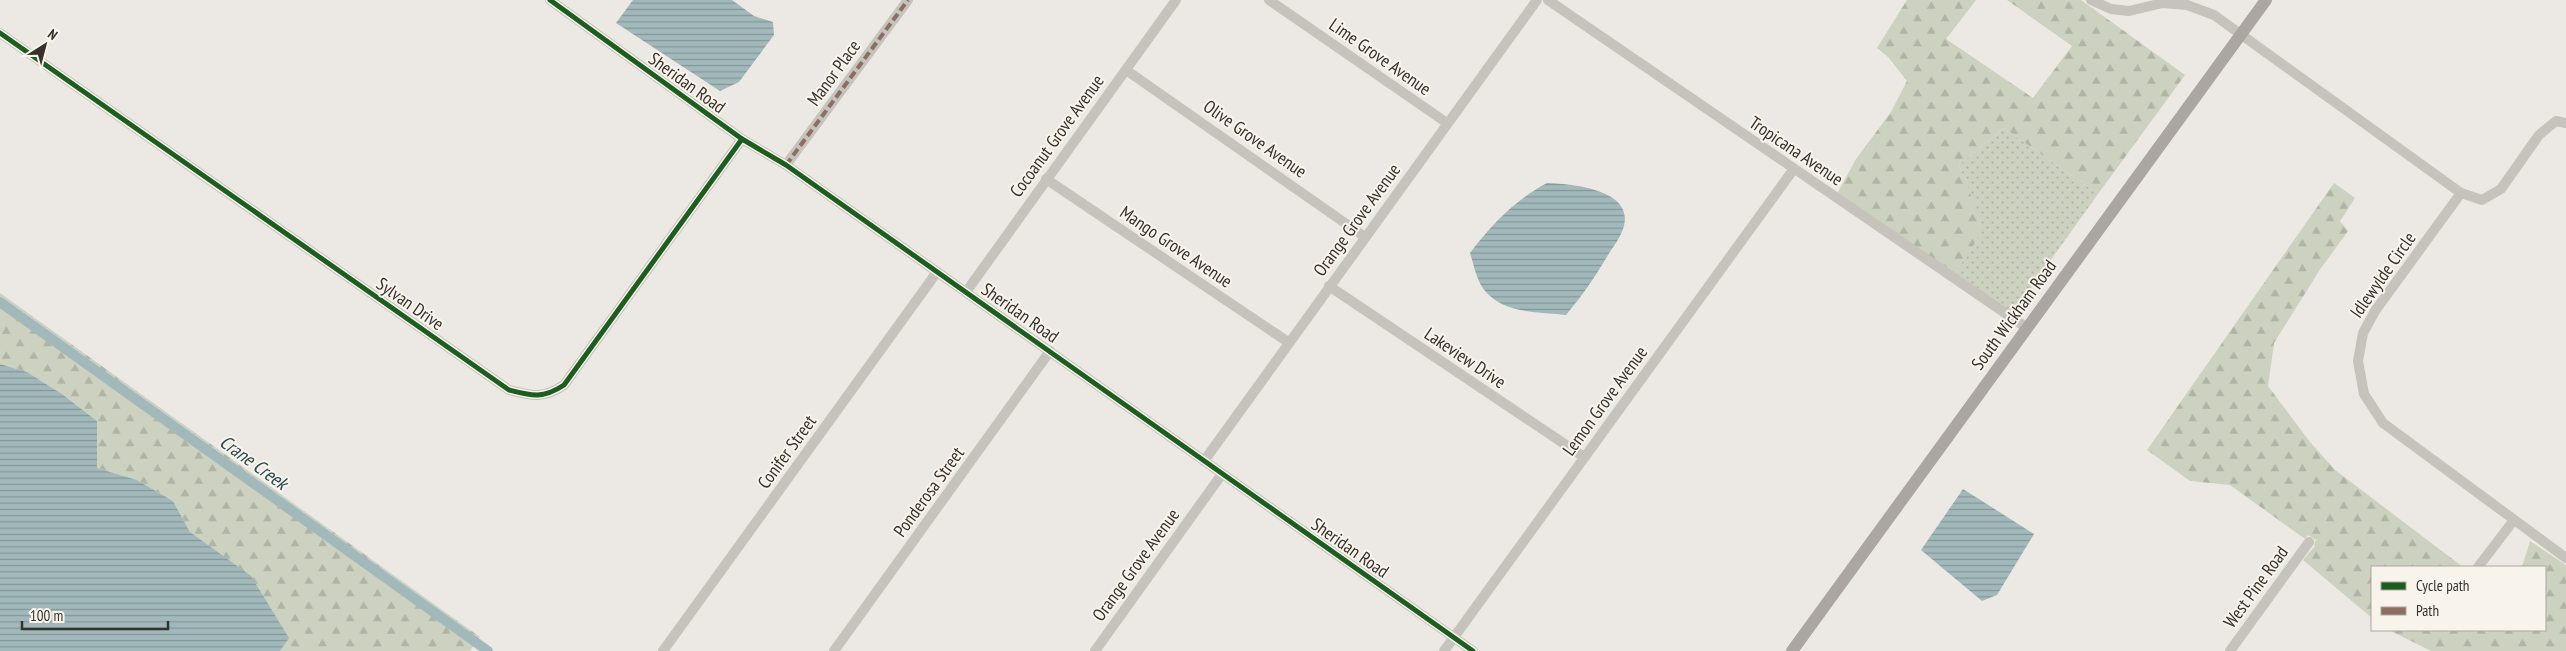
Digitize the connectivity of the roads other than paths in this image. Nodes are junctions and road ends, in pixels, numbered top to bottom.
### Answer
1 (550, 0) edge
2 (908, 0) edge
3 (1176, 0) edge
4 (1269, 0) edge
5 (1537, 0) edge
6 (1548, 0) edge
7 (2091, 0) edge
8 (2266, 0) edge
9 (0, 33) edge
10 (2240, 34) junction
11 (1126, 70) junction
12 (1447, 123) junction
13 (2566, 123) edge
14 (742, 140) junction
15 (786, 165) junction
16 (1793, 170) junction
17 (1046, 180) junction
18 (2461, 193) junction
19 (1365, 236) junction
20 (937, 272) junction
21 (1329, 286) junction
22 (966, 292) junction
23 (2027, 328) junction
24 (1288, 342) junction
25 (1050, 351) junction
26 (1584, 457) junction
27 (1204, 461) junction
28 (1222, 474) junction
29 (2514, 520) junction
30 (2309, 542) dead end
31 (2566, 558) edge
32 (2479, 566) edge
33 (1454, 638) junction
34 (663, 651) edge
35 (834, 651) edge
36 (1095, 651) edge
37 (1444, 651) edge
38 (1473, 651) edge
39 (1792, 651) edge
40 (2230, 651) edge

1 - 14 street, Sheridan Road
2 - 15 street, Manor Place
3 - 11 street, Cocoanut Grove Avenue
4 - 12 street, Lime Grove Avenue
5 - 12 street, Orange Grove Avenue
6 - 16 street, Tropicana Avenue
7 - 10 street
8 - 10 main road, South Wickham Road
9 - 14 street, Sylvan Drive
10 - 18 street
10 - 23 main road, South Wickham Road
11 - 17 street, Cocoanut Grove Avenue
11 - 19 street, Olive Grove Avenue
12 - 19 street, Orange Grove Avenue
13 - 18 street
14 - 15 street, Sheridan Road
15 - 20 street, Sheridan Road
16 - 23 street, Tropicana Avenue
16 - 26 street, Lemon Grove Avenue
17 - 22 street, Cocoanut Grove Avenue
17 - 24 street, Mango Grove Avenue
18 - 29 street, Idlewylde Circle
19 - 21 street, Orange Grove Avenue
20 - 22 street, Sheridan Road
20 - 34 street, Conifer Street
21 - 24 street, Orange Grove Avenue
21 - 26 street, Lakeview Drive
22 - 25 street, Sheridan Road
23 - 39 main road, South Wickham Road
24 - 27 street, Orange Grove Avenue
25 - 27 street, Sheridan Road
25 - 35 street, Ponderosa Street
26 - 33 street, Lemon Grove Avenue
27 - 28 street, Sheridan Road
28 - 33 street, Sheridan Road
28 - 36 street, Orange Grove Avenue
29 - 31 street, Idlewylde Circle
29 - 32 street
30 - 40 street, West Pine Road
33 - 37 street, Lemon Grove Avenue
33 - 38 street, Sheridan Road

